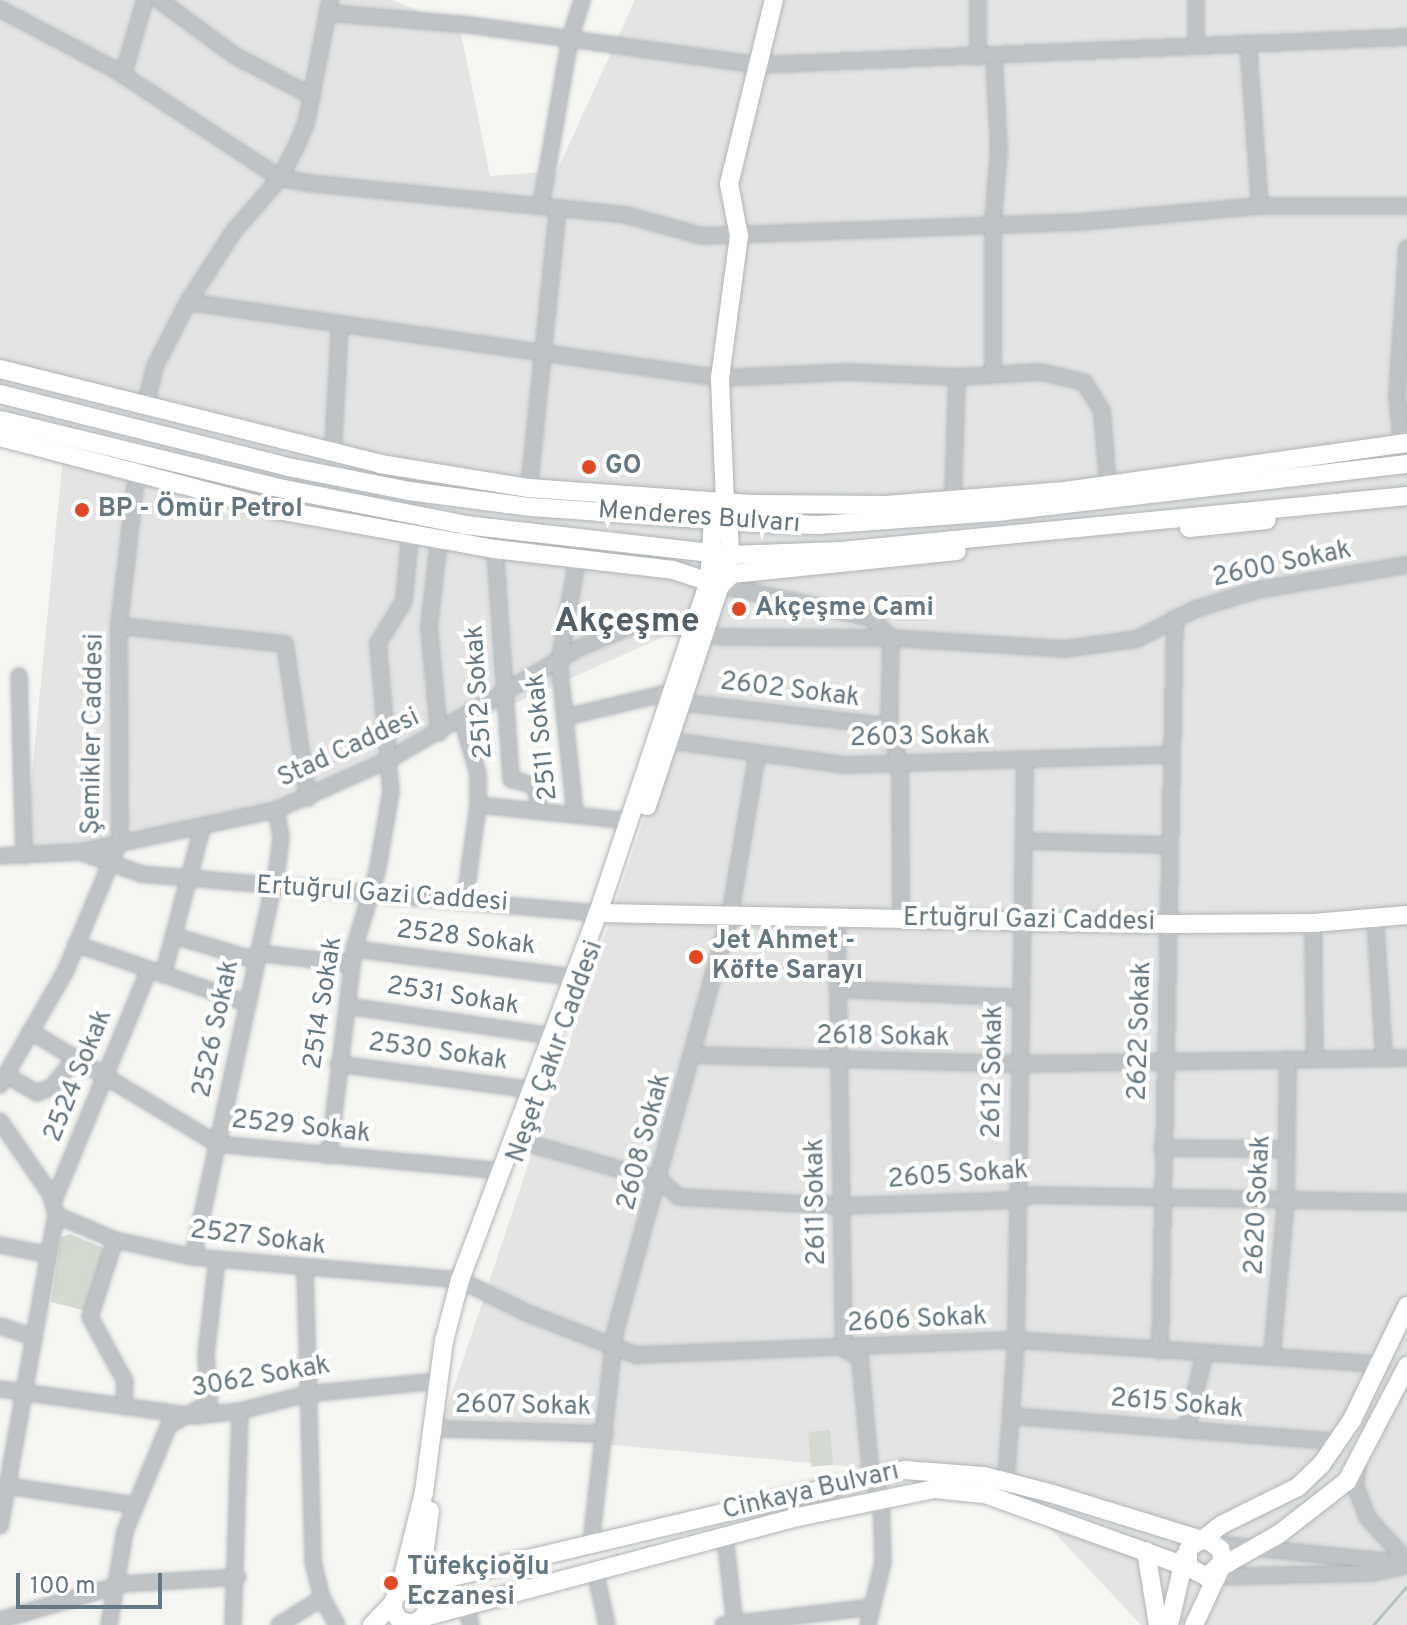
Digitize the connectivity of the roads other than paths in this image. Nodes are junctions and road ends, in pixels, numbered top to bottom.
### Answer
1 (145, 0) edge
2 (159, 0) edge
3 (582, 0) edge
4 (774, 0) edge
5 (978, 0) edge
6 (1196, 0) edge
7 (329, 6) edge
8 (0, 9) edge
9 (1407, 37) edge
10 (570, 38) junction
11 (1248, 43) junction
12 (1196, 45) junction
13 (978, 57) junction
14 (994, 57) junction
15 (759, 65) junction
16 (123, 75) junction
17 (312, 96) junction
18 (280, 178) junction
19 (541, 205) junction
20 (1260, 206) junction
21 (1407, 206) edge
22 (558, 207) junction
23 (993, 222) junction
24 (739, 236) junction
25 (1407, 248) edge
26 (188, 302) junction
27 (340, 324) junction
28 (1403, 330) edge
29 (545, 356) junction
30 (0, 369) edge
31 (993, 373) junction
32 (957, 377) junction
33 (720, 378) junction
34 (0, 394) edge
35 (145, 408) junction
36 (0, 420) edge
37 (0, 437) edge
38 (1404, 444) edge
39 (333, 452) junction
40 (139, 453) junction
41 (1407, 464) edge
42 (135, 473) junction
43 (1108, 486) junction
44 (529, 488) junction
45 (1407, 496) edge
46 (953, 500) junction
47 (725, 503) junction
48 (1407, 506) edge
49 (713, 520) junction
50 (732, 521) junction
51 (410, 535) junction
52 (439, 541) junction
53 (495, 549) junction
54 (709, 553) junction
55 (730, 555) junction
56 (577, 561) junction
57 (1407, 565) edge
58 (714, 585) junction
59 (1175, 618) junction
60 (119, 626) junction
61 (701, 631) junction
62 (891, 638) junction
63 (559, 663) junction
64 (19, 676) dead end
65 (503, 695) junction
66 (680, 697) junction
67 (566, 717) junction
68 (462, 719) junction
69 (889, 726) junction
70 (439, 733) junction
71 (672, 741) junction
72 (757, 755) junction
73 (1171, 755) junction
74 (389, 760) junction
75 (1025, 760) junction
76 (900, 765) junction
77 (308, 798) junction
78 (478, 805) junction
79 (276, 810) junction
80 (538, 810) junction
81 (575, 814) junction
82 (629, 821) junction
83 (203, 825) junction
84 (120, 840) junction
85 (1024, 841) junction
86 (1170, 845) junction
87 (80, 852) junction
88 (0, 856) edge
89 (24, 856) junction
90 (107, 865) junction
91 (190, 879) junction
92 (272, 888) junction
93 (367, 896) junction
94 (465, 900) junction
95 (602, 913) junction
96 (730, 915) junction
97 (1407, 915) edge
98 (837, 917) junction
99 (1375, 917) junction
100 (901, 918) junction
101 (1022, 922) junction
102 (1313, 923) junction
103 (1170, 924) junction
104 (175, 936) junction
105 (76, 944) junction
106 (353, 956) junction
107 (256, 957) junction
108 (156, 972) junction
109 (572, 977) junction
110 (837, 989) junction
111 (1020, 998) junction
112 (246, 1003) junction
113 (347, 1006) junction
114 (30, 1031) junction
115 (552, 1036) junction
116 (693, 1055) junction
117 (76, 1057) junction
118 (1315, 1058) junction
119 (1384, 1058) junction
120 (1407, 1058) edge
121 (1288, 1059) junction
122 (1163, 1060) junction
123 (837, 1062) junction
124 (338, 1064) junction
125 (1018, 1064) junction
126 (103, 1073) junction
127 (3, 1080) edge
128 (533, 1090) junction
129 (0, 1121) edge
130 (524, 1142) junction
131 (217, 1144) junction
132 (1162, 1148) junction
133 (1287, 1149) junction
134 (329, 1156) junction
135 (501, 1171) junction
136 (661, 1181) junction
137 (1161, 1197) junction
138 (1286, 1199) junction
139 (1016, 1200) junction
140 (1407, 1202) edge
141 (842, 1206) junction
142 (55, 1207) junction
143 (115, 1240) junction
144 (0, 1245) edge
145 (49, 1255) junction
146 (193, 1257) junction
147 (217, 1260) junction
148 (305, 1270) junction
149 (464, 1282) junction
150 (1407, 1306) edge
151 (0, 1326) edge
152 (33, 1337) junction
153 (1016, 1340) junction
154 (617, 1348) junction
155 (844, 1349) junction
156 (1160, 1351) junction
157 (1205, 1352) junction
158 (1272, 1354) junction
159 (1382, 1364) junction
160 (1407, 1366) edge
161 (437, 1381) junction
162 (0, 1389) edge
163 (26, 1389) junction
164 (307, 1394) junction
165 (124, 1407) junction
166 (240, 1411) junction
167 (187, 1416) junction
168 (1012, 1416) junction
169 (440, 1429) junction
170 (1186, 1430) junction
171 (605, 1434) junction
172 (1339, 1442) junction
173 (1358, 1466) junction
174 (871, 1477) junction
175 (1006, 1481) junction
176 (8, 1486) junction
177 (881, 1497) junction
178 (135, 1505) junction
179 (0, 1526) edge
180 (725, 1536) junction
181 (591, 1543) junction
182 (1245, 1549) junction
183 (1146, 1551) junction
184 (1195, 1553) junction
185 (1407, 1563) edge
186 (595, 1570) junction
187 (1214, 1574) junction
188 (238, 1577) junction
189 (111, 1591) junction
190 (419, 1592) junction
191 (322, 1598) junction
192 (396, 1598) junction
193 (465, 1603) junction
194 (872, 1607) junction
195 (0, 1620) edge
196 (417, 1622) edge
197 (731, 1624) edge
198 (109, 1625) edge
199 (233, 1625) edge
200 (279, 1625) edge
201 (337, 1625) edge
202 (372, 1625) edge
203 (471, 1625) edge
204 (607, 1625) edge
205 (868, 1625) edge
206 (1158, 1625) edge
207 (1169, 1625) edge
208 (1194, 1625) edge

1 - 16 street
2 - 17 street
3 - 10 street
4 - 15 main road
5 - 13 street
6 - 12 street
7 - 10 street
7 - 17 street
8 - 16 street
9 - 11 street
10 - 15 street
10 - 19 street
11 - 12 street
11 - 20 street
12 - 14 street
13 - 14 street
13 - 15 street
14 - 23 street
15 - 24 main road
16 - 18 street
17 - 18 street
18 - 19 street
18 - 26 street
19 - 22 street
20 - 21 street
20 - 23 street
22 - 24 street
22 - 29 street
23 - 24 street
23 - 31 street
24 - 33 main road
25 - 28 street
26 - 27 street
26 - 35 street
27 - 29 street
27 - 39 street
28 - 38 street
29 - 33 street
29 - 44 street
30 - 35 main road
31 - 32 street
31 - 43 street
32 - 33 street
32 - 46 street
33 - 47 main road
34 - 49 main road, Menderes Bulvarı
35 - 39 main road
36 - 40 main road, Menderes Bulvarı
37 - 42 main road
38 - 43 main road
39 - 44 main road
40 - 42 street, Şemikler Caddesi
40 - 54 main road, Menderes Bulvarı
41 - 50 main road, Menderes Bulvarı
42 - 51 main road
42 - 60 street, Şemikler Caddesi
43 - 46 main road
44 - 47 main road
45 - 55 main road, Menderes Bulvarı
46 - 47 main road
47 - 49 main road
47 - 50 main road
48 - 58 main road
49 - 50 main road, Menderes Bulvarı
49 - 54 main road, Neşet Çakır Caddesi
50 - 55 main road, Neşet Çakır Caddesi
51 - 52 main road
51 - 74 street, 2514 Sokak
52 - 53 main road
52 - 70 street
53 - 56 main road
53 - 65 street, 2512 Sokak
54 - 55 main road, Menderes Bulvarı
54 - 58 main road, Neşet Çakır Caddesi
55 - 58 main road, Neşet Çakır Caddesi
56 - 58 main road
56 - 63 street, 2511 Sokak
57 - 59 street, 2600 Sokak
58 - 61 main road, Neşet Çakır Caddesi
58 - 62 street
59 - 62 street, 2600 Sokak
59 - 73 street, 2622 Sokak
60 - 77 street
60 - 84 street, Şemikler Caddesi
61 - 62 street, 2600 Sokak
61 - 63 street, Stad Caddesi
61 - 66 main road, Neşet Çakır Caddesi
62 - 69 street
63 - 65 street, Stad Caddesi
63 - 67 street, 2511 Sokak
64 - 89 street
65 - 68 street, Stad Caddesi
65 - 80 street, 2512 Sokak
66 - 67 street, 2602 Sokak
66 - 69 street, 2602 Sokak
66 - 71 main road, Neşet Çakır Caddesi
66 - 82 main road, Neşet Çakır Caddesi
67 - 81 street, 2511 Sokak
68 - 70 street, Stad Caddesi
68 - 78 street
69 - 76 street
70 - 74 street, Stad Caddesi
71 - 72 street, 2603 Sokak
71 - 95 main road, Neşet Çakır Caddesi
72 - 76 street, 2603 Sokak
72 - 96 street, 2608 Sokak
73 - 75 street, 2603 Sokak
73 - 86 street, 2622 Sokak
74 - 77 street, Stad Caddesi
74 - 93 street, 2514 Sokak
75 - 76 street, 2603 Sokak
75 - 85 street, 2612 Sokak
76 - 100 street
77 - 79 street, Stad Caddesi
78 - 80 street
78 - 94 street
79 - 83 street, Stad Caddesi
79 - 92 street, 2526 Sokak
80 - 81 street
81 - 82 street
82 - 95 main road, Neşet Çakır Caddesi
83 - 84 street, Stad Caddesi
83 - 91 street, 2524 Sokak
84 - 87 street, Stad Caddesi
84 - 90 street, Şemikler Caddesi
85 - 86 street
85 - 101 street, 2612 Sokak
86 - 103 street, 2622 Sokak
87 - 89 street, Stad Caddesi
87 - 90 street, Ertuğrul Gazi Caddesi
88 - 89 street, Stad Caddesi
90 - 91 street, Ertuğrul Gazi Caddesi
90 - 105 street, Şemikler Caddesi
91 - 92 street, Ertuğrul Gazi Caddesi
91 - 104 street, 2524 Sokak
92 - 93 street, Ertuğrul Gazi Caddesi
92 - 107 street, 2526 Sokak
93 - 94 street, Ertuğrul Gazi Caddesi
93 - 106 street, 2514 Sokak
94 - 95 street, Ertuğrul Gazi Caddesi
95 - 96 main road, Ertuğrul Gazi Caddesi
95 - 109 main road, Neşet Çakır Caddesi
95 - 130 main road, Neşet Çakır Caddesi
96 - 98 main road, Ertuğrul Gazi Caddesi
96 - 116 street, 2608 Sokak
97 - 99 main road, Ertuğrul Gazi Caddesi
98 - 100 main road, Ertuğrul Gazi Caddesi
98 - 110 street, 2611 Sokak
99 - 102 main road, Ertuğrul Gazi Caddesi
99 - 119 street
100 - 101 main road, Ertuğrul Gazi Caddesi
101 - 103 main road, Ertuğrul Gazi Caddesi
101 - 111 street, 2612 Sokak
102 - 103 main road, Ertuğrul Gazi Caddesi
102 - 118 street
103 - 122 street, 2622 Sokak
104 - 107 street, 2528 Sokak
104 - 108 street, 2524 Sokak
105 - 108 street
105 - 114 street, Şemikler Caddesi
106 - 107 street, 2528 Sokak
106 - 109 street, 2528 Sokak
106 - 113 street, 2514 Sokak
107 - 112 street, 2526 Sokak
108 - 112 street
108 - 126 street, 2524 Sokak
109 - 115 main road, Neşet Çakır Caddesi
110 - 111 street
110 - 123 street, 2611 Sokak
111 - 125 street, 2612 Sokak
112 - 131 street, 2526 Sokak
113 - 115 street, 2531 Sokak
113 - 124 street, 2514 Sokak
114 - 117 street, 2529 Sokak
114 - 127 street, Şemikler Caddesi
115 - 128 main road, Neşet Çakır Caddesi
116 - 123 street, 2618 Sokak
116 - 136 street, 2608 Sokak
117 - 126 street, 2529 Sokak
117 - 127 street
118 - 119 street, 2618 Sokak
118 - 121 street, 2618 Sokak
119 - 120 street, 2618 Sokak
121 - 122 street, 2618 Sokak
121 - 133 street, 2620 Sokak
122 - 125 street, 2618 Sokak
122 - 132 street, 2622 Sokak
123 - 125 street, 2618 Sokak
123 - 141 street, 2611 Sokak
124 - 128 street, 2530 Sokak
124 - 134 street, 2514 Sokak
125 - 139 street, 2612 Sokak
126 - 131 street, 2529 Sokak
126 - 142 street, 2524 Sokak
128 - 135 main road, Neşet Çakır Caddesi
129 - 142 street
130 - 136 street, 2605 Sokak
130 - 149 main road, Neşet Çakır Caddesi
131 - 134 street, 2529 Sokak
131 - 146 street, 2526 Sokak
132 - 133 street
132 - 137 street, 2622 Sokak
133 - 138 street, 2620 Sokak
134 - 135 street, 2529 Sokak
135 - 149 main road, Neşet Çakır Caddesi
136 - 141 street, 2605 Sokak
136 - 154 street, 2608 Sokak
137 - 138 street, 2605 Sokak
137 - 139 street, 2605 Sokak
137 - 156 street, 2622 Sokak
138 - 140 street, 2605 Sokak
138 - 158 street, 2620 Sokak
139 - 141 street, 2605 Sokak
139 - 153 street, 2612 Sokak
141 - 155 street, 2611 Sokak
142 - 143 street, 2527 Sokak
142 - 145 street
143 - 146 street, 2527 Sokak
143 - 165 street
144 - 145 street
145 - 152 street
146 - 147 street, 2527 Sokak
147 - 148 street, 2527 Sokak
147 - 167 street
148 - 149 street, 2527 Sokak
148 - 164 street
149 - 154 street, 2606 Sokak
149 - 161 main road, Neşet Çakır Caddesi
149 - 169 main road, Neşet Çakır Caddesi
150 - 159 main road
151 - 152 street
152 - 163 street
153 - 155 street, 2606 Sokak
153 - 156 street, 2606 Sokak
153 - 168 street, 2612 Sokak
154 - 155 street, 2606 Sokak
154 - 171 street, 2608 Sokak
155 - 174 street, 2611 Sokak
156 - 157 street, 2606 Sokak
157 - 158 street, 2606 Sokak
157 - 170 street
158 - 159 street, 2606 Sokak
159 - 172 main road
160 - 173 main road
161 - 164 street, 3062 Sokak
161 - 192 main road, Neşet Çakır Caddesi
162 - 163 street, 3062 Sokak
163 - 165 street, 3062 Sokak
163 - 176 street
164 - 166 street, 3062 Sokak
164 - 191 street
165 - 167 street, 3062 Sokak
166 - 167 street, 3062 Sokak
166 - 188 street
167 - 178 street
168 - 170 street, 2615 Sokak
168 - 175 street, 2612 Sokak
169 - 171 street, 2607 Sokak
169 - 190 main road, Neşet Çakır Caddesi
170 - 172 street, 2615 Sokak
171 - 181 street, 2608 Sokak
172 - 184 main road
173 - 182 main road
173 - 185 street
174 - 175 main road, Cinkaya Bulvarı
174 - 177 street
174 - 181 main road, Cinkaya Bulvarı
175 - 184 main road, Cinkaya Bulvarı
176 - 178 street
176 - 179 street
177 - 180 main road, Cinkaya Bulvarı
177 - 183 main road, Cinkaya Bulvarı
177 - 194 street
178 - 189 street
180 - 186 main road, Cinkaya Bulvarı
180 - 197 street
181 - 190 main road, Cinkaya Bulvarı
182 - 184 street
182 - 185 street
182 - 187 main road
183 - 184 main road, Cinkaya Bulvarı
183 - 206 main road
184 - 187 main road
184 - 187 main road
184 - 207 main road
185 - 187 street
186 - 193 main road, Cinkaya Bulvarı
186 - 204 street
187 - 208 main road
188 - 189 street
188 - 199 street
189 - 195 street
189 - 198 street
190 - 192 main road
190 - 196 main road, Neşet Çakır Caddesi
191 - 200 street
191 - 201 street
192 - 196 main road
192 - 202 main road
193 - 196 main road, Cinkaya Bulvarı
193 - 203 street
194 - 197 street
194 - 205 street

